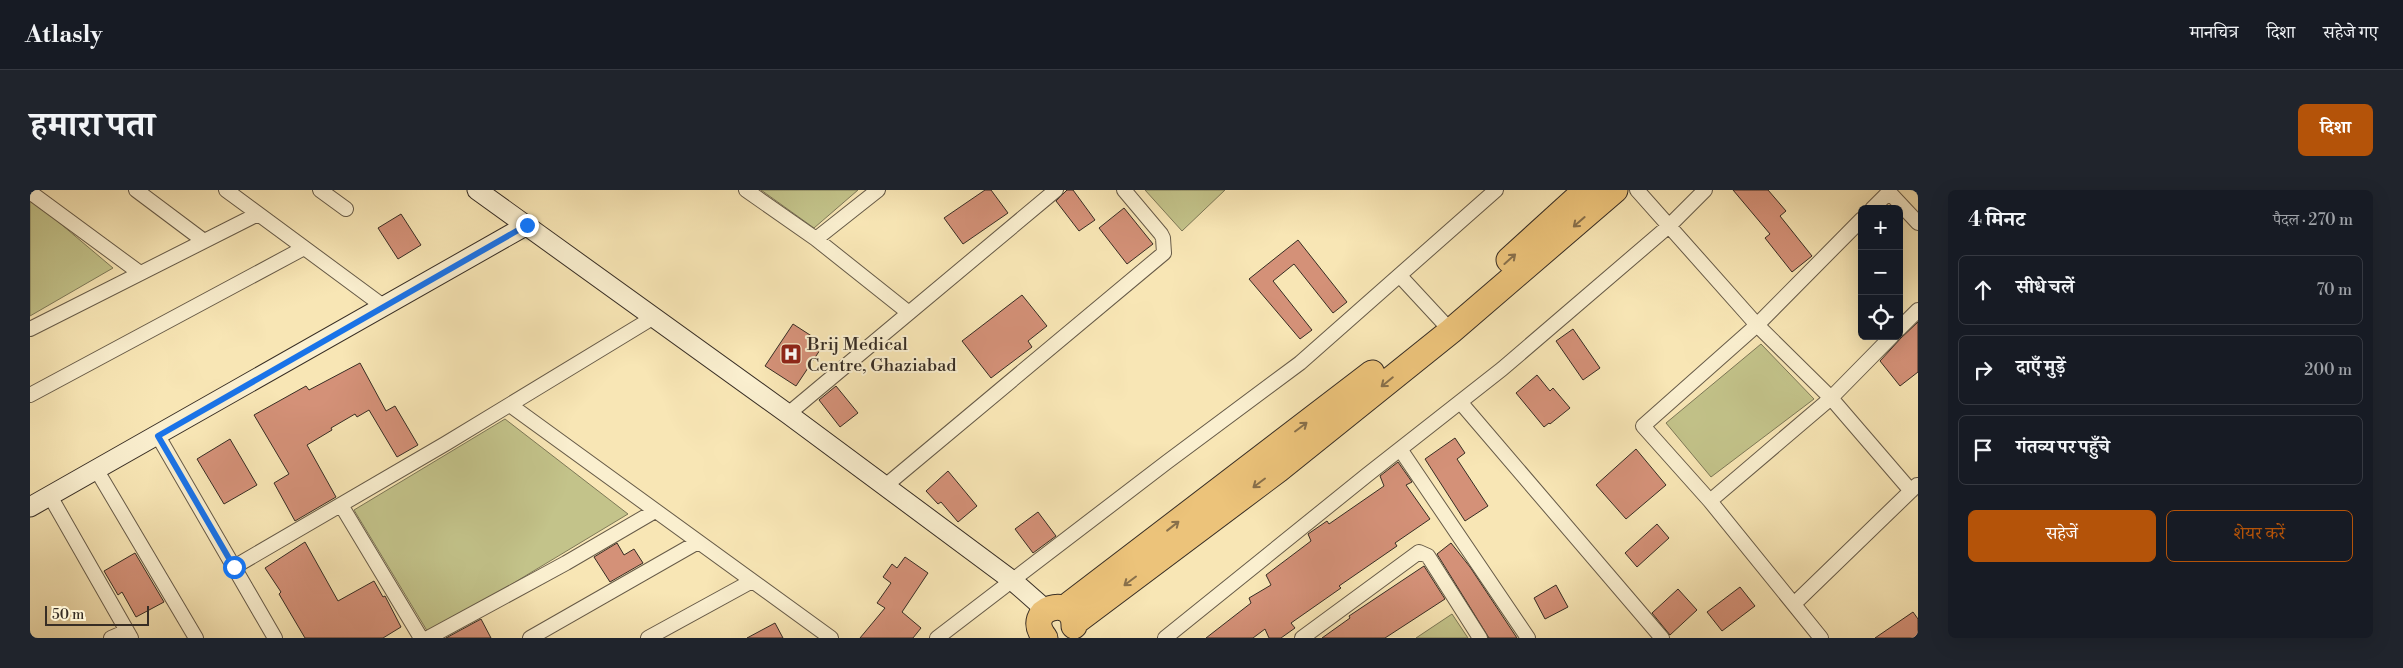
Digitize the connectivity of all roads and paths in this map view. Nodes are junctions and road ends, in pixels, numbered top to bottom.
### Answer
1 (136, 190) edge
2 (226, 190) edge
3 (320, 190) edge
4 (477, 190) edge
5 (746, 190) edge
6 (878, 190) edge
7 (1056, 190) edge
8 (1124, 190) edge
9 (1496, 190) edge
10 (1586, 190) edge
11 (1615, 190) edge
12 (1637, 190) edge
13 (1705, 190) edge
14 (30, 192) edge
15 (1876, 205) edge
16 (1901, 205) edge
17 (1903, 207) edge
18 (346, 209) dead end
19 (258, 214) junction
20 (1918, 223) edge
21 (1858, 224) edge
22 (527, 225) junction
23 (1670, 225) junction
24 (816, 239) junction
25 (204, 241) junction
26 (304, 248) junction
27 (140, 273) junction
28 (1400, 276) junction
29 (383, 306) junction
30 (1918, 310) edge
31 (909, 313) junction
32 (654, 317) junction
33 (1757, 325) junction
34 (1903, 325) edge
35 (1446, 326) junction
36 (30, 328) edge
37 (1888, 340) edge
38 (30, 395) edge
39 (1830, 398) junction
40 (1460, 403) junction
41 (510, 404) junction
42 (788, 414) junction
43 (158, 436) junction
44 (1400, 449) junction
45 (96, 468) junction
46 (884, 487) junction
47 (1915, 488) edge
48 (50, 496) junction
49 (1710, 501) junction
50 (341, 505) junction
51 (30, 507) edge
52 (655, 511) junction
53 (698, 542) junction
54 (234, 567) junction
55 (752, 581) junction
56 (1013, 581) junction
57 (1794, 604) junction
58 (1057, 628) edge
59 (129, 634) edge
60 (112, 638) edge
61 (196, 638) edge
62 (275, 638) edge
63 (421, 638) edge
64 (428, 638) edge
65 (530, 638) edge
66 (648, 638) edge
67 (831, 638) edge
68 (937, 638) edge
69 (1165, 638) edge
70 (1302, 638) edge
71 (1480, 638) edge
72 (1528, 638) edge
73 (1662, 638) edge
74 (1821, 638) edge

1 - 25 street
2 - 19 street
3 - 18 street
4 - 22 street
5 - 24 street
6 - 24 street
7 - 31 street
8 - 46 street
9 - 28 street
35 -> 10 highway
11 -> 35 highway
12 - 23 street
13 - 23 street
14 - 27 street
15 - 16 street
17 - 20 street
19 - 25 street
19 - 26 street
21 - 33 street
22 - 29 street
22 - 32 street
23 - 33 street
23 - 40 street
24 - 31 street
25 - 27 street
26 - 29 street
26 - 38 street
27 - 36 street
28 - 35 street
28 - 56 street
29 - 43 street
30 - 34 street
31 - 42 street
32 - 41 street
32 - 42 street
33 - 39 street
33 - 49 street
35 - 58 highway
37 - 39 street
39 - 47 street
39 - 49 street
40 - 44 street
40 - 73 street
41 - 50 street
41 - 52 street
42 - 46 street
43 - 45 street
43 - 54 street
44 - 69 street
44 - 72 street
45 - 48 street
45 - 61 street
46 - 56 street
47 - 57 street
48 - 51 street
48 - 59 street
49 - 57 street
50 - 54 street
50 - 63 street
52 - 53 street
52 - 64 street
53 - 55 street
53 - 65 street
54 - 62 street
55 - 66 street
55 - 67 street
56 - 58 street
56 - 68 street
57 - 74 street
59 - 60 street
70 - 71 street

